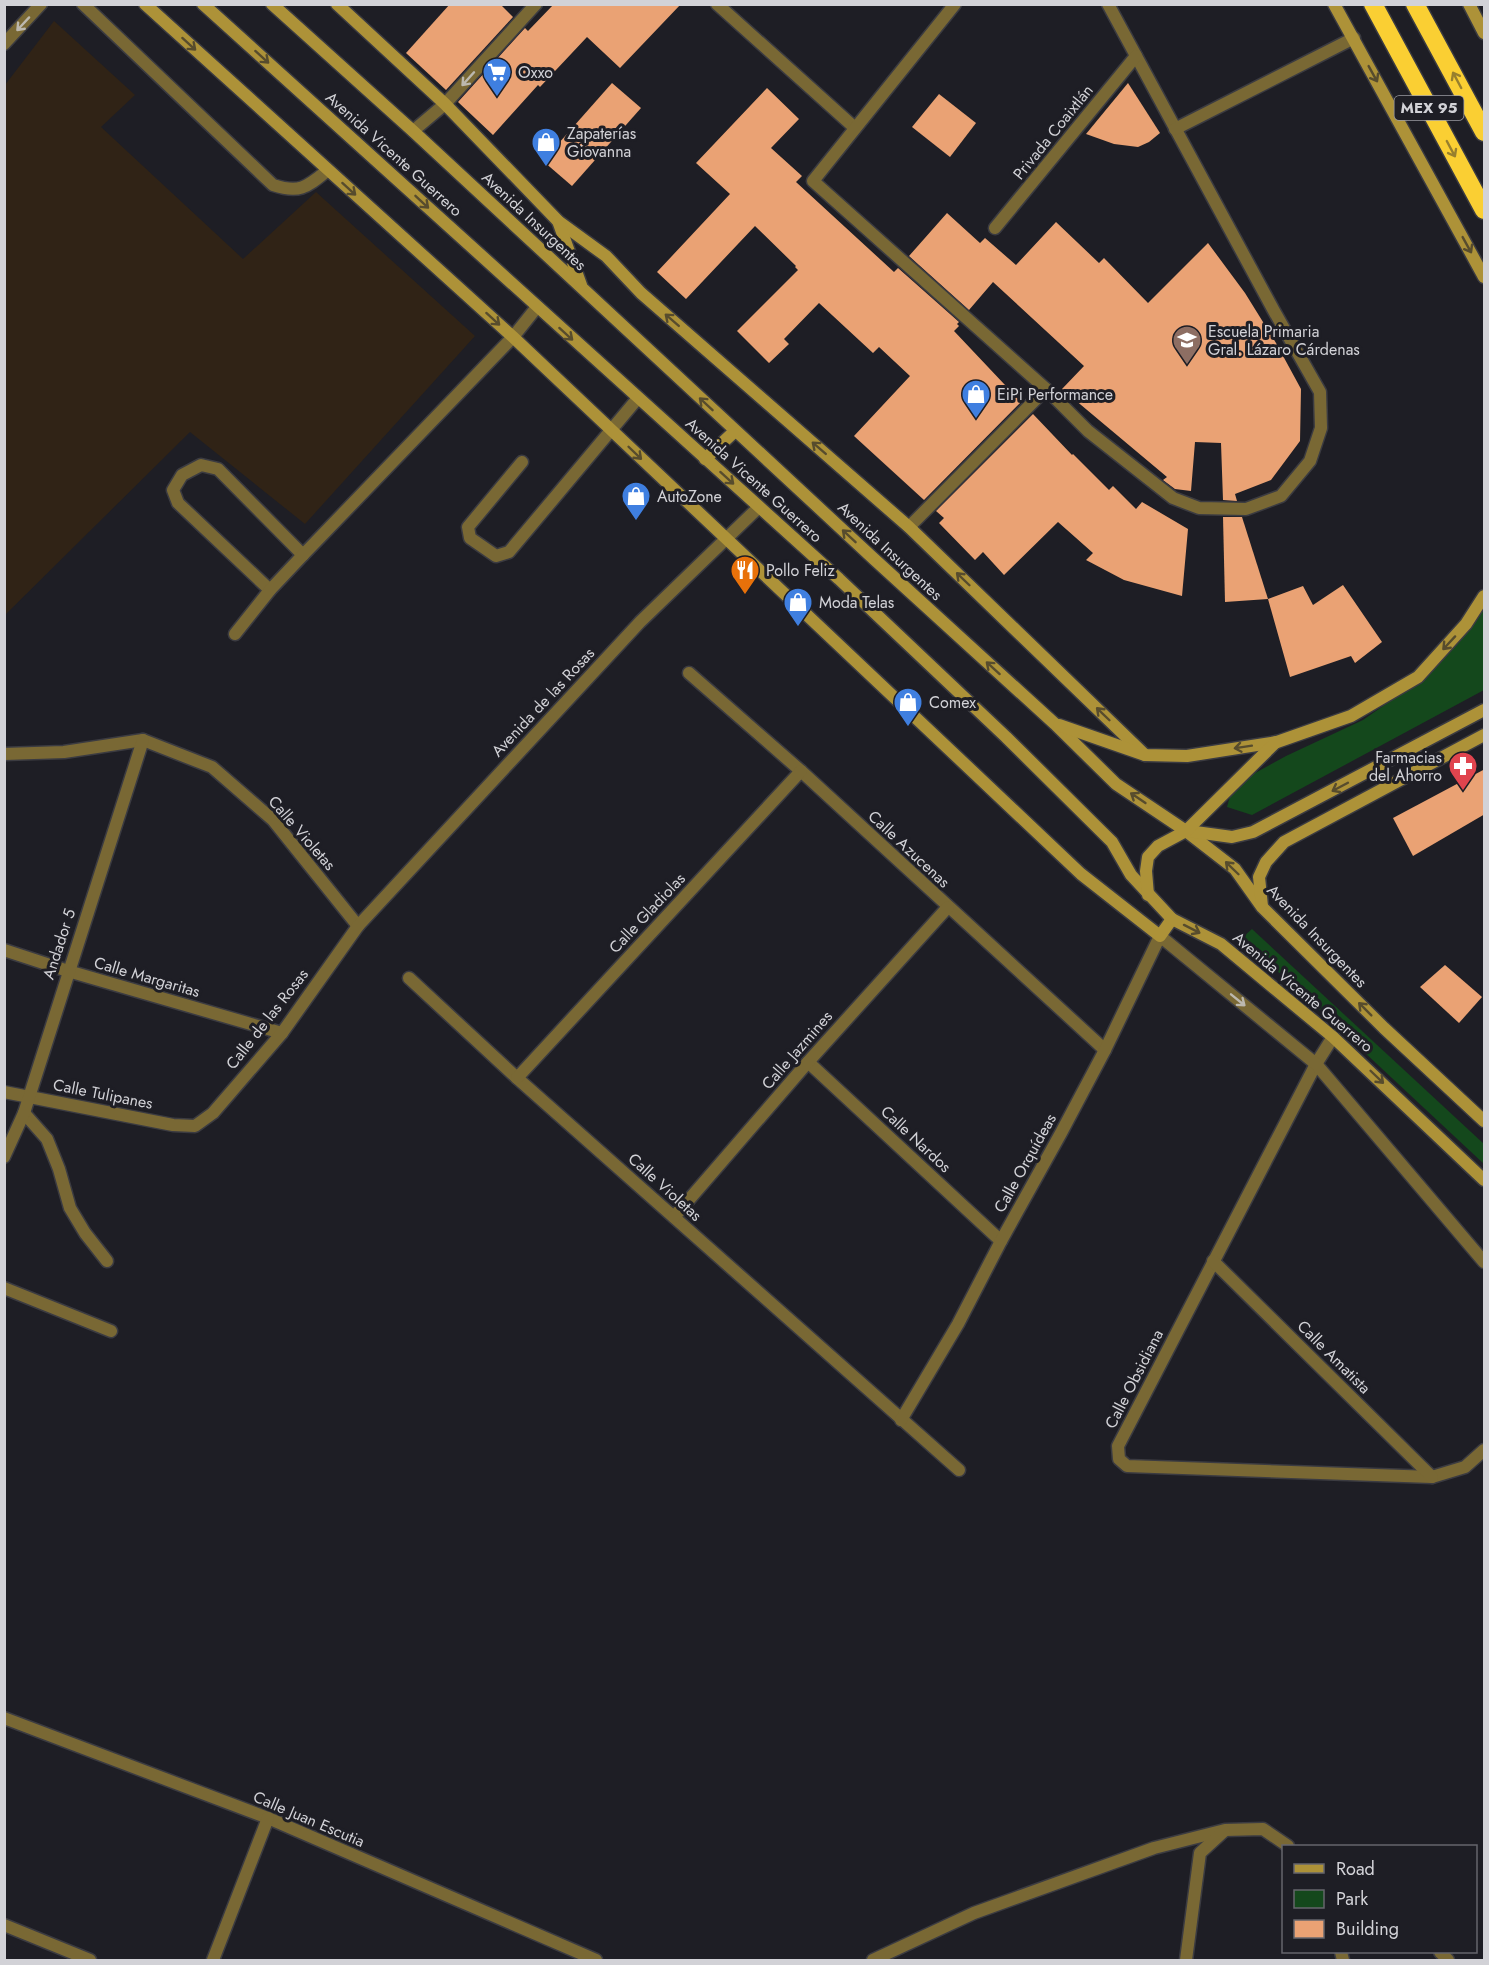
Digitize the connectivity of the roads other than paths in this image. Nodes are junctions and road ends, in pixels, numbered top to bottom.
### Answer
1 (41, 4) edge
2 (83, 4) edge
3 (145, 4) edge
4 (203, 4) edge
5 (272, 4) edge
6 (337, 4) edge
7 (536, 4) edge
8 (717, 4) edge
9 (955, 4) edge
10 (1108, 4) edge
11 (1334, 4) edge
12 (1373, 4) edge
13 (1415, 4) edge
14 (1469, 4) edge
15 (1485, 33) edge
16 (1354, 38) junction
17 (4, 44) edge
18 (1136, 56) junction
19 (445, 104) junction
20 (855, 128) junction
21 (1175, 129) junction
22 (413, 131) junction
23 (1485, 132) edge
24 (328, 170) junction
25 (1485, 210) edge
26 (558, 221) junction
27 (995, 228) dead end
28 (1485, 276) edge
29 (582, 289) junction
30 (537, 307) junction
31 (513, 337) junction
32 (1046, 389) junction
33 (638, 398) junction
34 (612, 430) junction
35 (735, 431) junction
36 (705, 459) junction
37 (522, 462) dead end
38 (759, 507) junction
39 (909, 527) junction
40 (726, 539) junction
41 (303, 555) junction
42 (270, 590) junction
43 (1485, 596) edge
44 (235, 634) dead end
45 (689, 673) dead end
46 (1485, 710) edge
47 (1055, 724) junction
48 (1485, 735) edge
49 (142, 740) junction
50 (1276, 742) junction
51 (4, 754) edge
52 (1145, 755) junction
53 (801, 771) junction
54 (1186, 831) junction
55 (1148, 895) junction
56 (948, 907) junction
57 (1262, 907) junction
58 (1172, 919) junction
59 (358, 926) junction
60 (1160, 936) junction
61 (4, 950) edge
62 (68, 971) junction
63 (409, 978) dead end
64 (282, 1033) junction
65 (1333, 1037) junction
66 (1105, 1050) junction
67 (808, 1062) junction
68 (1316, 1064) junction
69 (517, 1078) junction
70 (4, 1092) edge
71 (28, 1096) junction
72 (24, 1113) junction
73 (1485, 1121) edge
74 (195, 1126) joint
75 (4, 1156) edge
76 (1485, 1180) edge
77 (674, 1217) junction
78 (1001, 1241) junction
79 (1213, 1260) junction
80 (107, 1261) dead end
81 (1485, 1262) edge
82 (4, 1288) edge
83 (111, 1331) dead end
84 (901, 1420) junction
85 (1485, 1450) edge
86 (959, 1470) dead end
87 (1432, 1477) junction
88 (4, 1718) edge
89 (268, 1818) junction
90 (1225, 1830) junction
91 (1287, 1845) edge
92 (4, 1925) edge
93 (90, 1960) edge
94 (213, 1960) edge
95 (596, 1960) edge
96 (873, 1960) edge
97 (1186, 1960) edge

1 -> 17 street
2 - 24 street
3 -> 24 main road
4 -> 30 main road, Avenida Vicente Guerrero
5 - 22 main road, Avenida Insurgentes
6 - 19 main road
7 -> 19 street
8 - 20 street
9 - 20 street
10 - 18 street
11 - 16 main road
12 -> 25 highway, MEX 95
23 -> 13 highway, MEX 95
14 - 15 main road
16 - 21 street
16 -> 28 main road
18 - 21 street
18 - 27 street, Privada Coaixtlán
19 - 22 street
19 - 26 main road
20 - 32 street
21 - 32 street
22 - 29 main road, Avenida Insurgentes
24 -> 31 main road
26 - 29 main road
39 -> 26 main road
35 -> 29 main road, Avenida Insurgentes
30 - 31 street
30 -> 33 main road, Avenida Vicente Guerrero
31 - 34 main road
31 - 41 street
32 - 39 street
33 - 34 street
33 - 36 main road, Avenida Vicente Guerrero
34 - 37 street
34 -> 40 main road
35 - 36 main road
47 -> 35 main road, Avenida Insurgentes
36 -> 38 main road, Avenida Vicente Guerrero
38 - 40 street, Avenida de las Rosas
38 - 55 main road, Avenida Vicente Guerrero
52 -> 39 main road
40 - 59 street, Avenida de las Rosas
40 - 60 main road
41 - 42 street
41 - 42 street
42 - 44 street
43 -> 50 main road
45 - 53 street, Calle Azucenas
46 -> 54 main road
47 - 52 main road
54 -> 47 main road, Avenida Insurgentes
48 - 57 main road
49 - 51 street, Calle Violetas
49 - 59 street, Calle Violetas
49 - 62 street, Andador 5
50 -> 52 main road
50 - 54 main road
53 - 56 street, Calle Azucenas
53 - 69 street, Calle Gladiolas
54 - 55 main road
57 -> 54 main road, Avenida Insurgentes
55 - 58 main road, Avenida Vicente Guerrero
56 - 66 street, Calle Azucenas
56 - 67 street, Calle Jazmines
73 -> 57 main road, Avenida Insurgentes
58 - 60 main road, Calle Orquídeas
58 -> 65 main road, Avenida Vicente Guerrero
59 - 64 street, Calle de las Rosas
60 - 66 street, Calle Orquídeas
60 -> 68 street
61 - 62 street, Calle Margaritas
62 - 64 street, Calle Margaritas
62 - 71 street, Andador 5
63 - 69 street, Calle Violetas
64 - 74 street, Calle de las Rosas
65 - 68 street, Calle Obsidiana
65 -> 76 main road, Avenida Vicente Guerrero
66 - 78 street, Calle Orquídeas
67 - 77 street, Calle Jazmines
67 - 78 street, Calle Nardos
68 - 79 street, Calle Obsidiana
68 - 81 street
69 - 77 street, Calle Violetas
70 - 71 street, Calle Tulipanes
71 - 72 street, Andador 5
71 - 74 street, Calle Tulipanes
72 - 75 street, Andador 5
72 - 80 street
77 - 84 street, Calle Violetas
78 - 84 street, Calle Orquídeas
79 - 87 street, Calle Amatista
79 - 87 street, Calle Obsidiana
82 - 83 street
84 - 86 street, Calle Violetas
85 - 87 street, Calle Obsidiana
88 - 89 street, Calle Juan Escutia
89 - 94 street
89 - 95 street, Calle Juan Escutia
90 - 91 street
90 - 96 street
90 - 97 street
92 - 93 street

